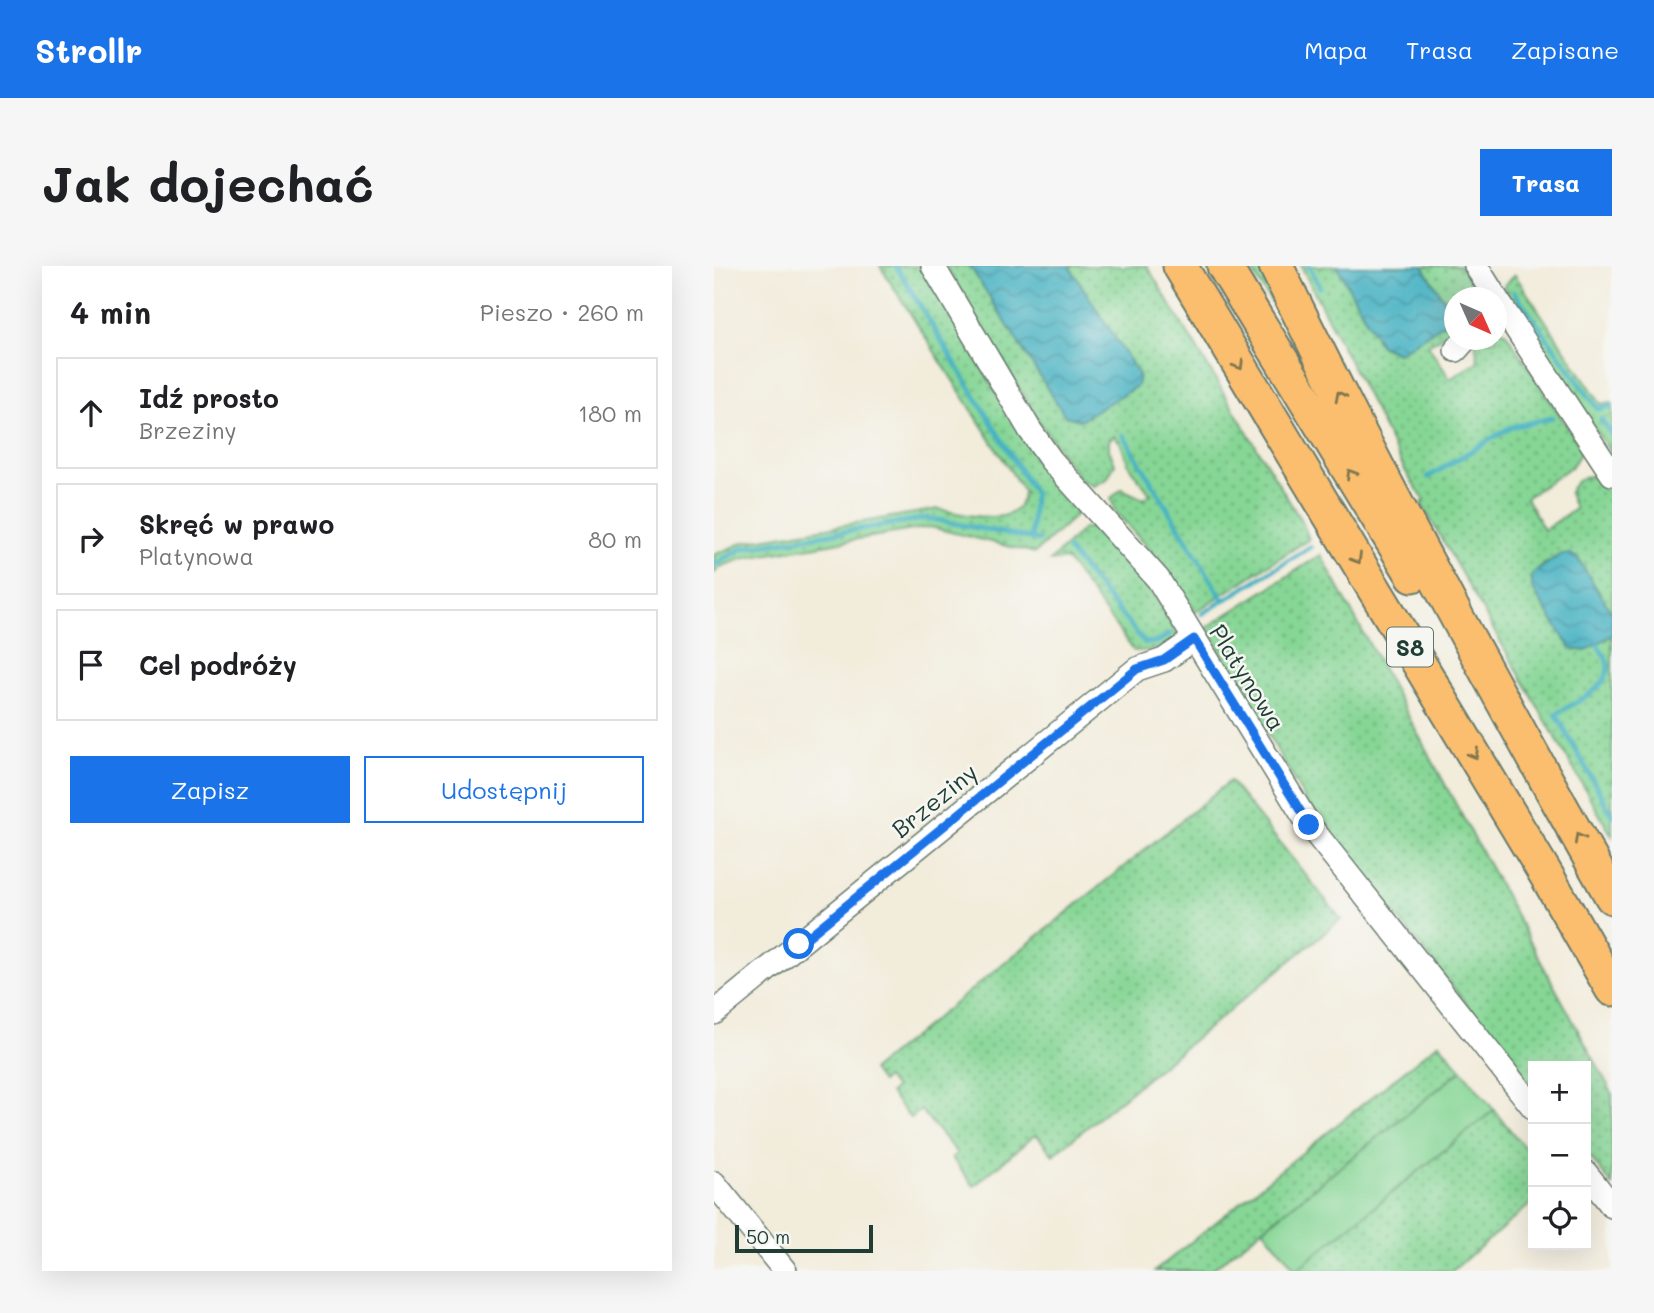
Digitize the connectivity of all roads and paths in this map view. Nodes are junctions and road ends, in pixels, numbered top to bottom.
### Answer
1 (933, 266) edge
2 (1180, 266) edge
3 (1224, 266) edge
4 (1276, 266) edge
5 (1476, 266) edge
6 (1488, 287) edge
7 (1507, 317) edge
8 (1612, 474) edge
9 (1194, 639) junction
10 (1546, 780) junction
11 (1612, 897) edge
12 (1612, 989) edge
13 (714, 1013) edge
14 (1528, 1101) edge
15 (1591, 1179) edge
16 (714, 1183) edge
17 (1612, 1206) edge
18 (785, 1271) edge

1 - 9 street, Platynowa
2 -> 12 highway, S8
10 -> 3 highway, S8
10 -> 4 highway
5 - 6 street
7 - 8 street
9 - 13 street, Brzeziny
9 - 14 street, Platynowa
11 -> 10 highway, S8
15 - 17 street
16 - 18 street

